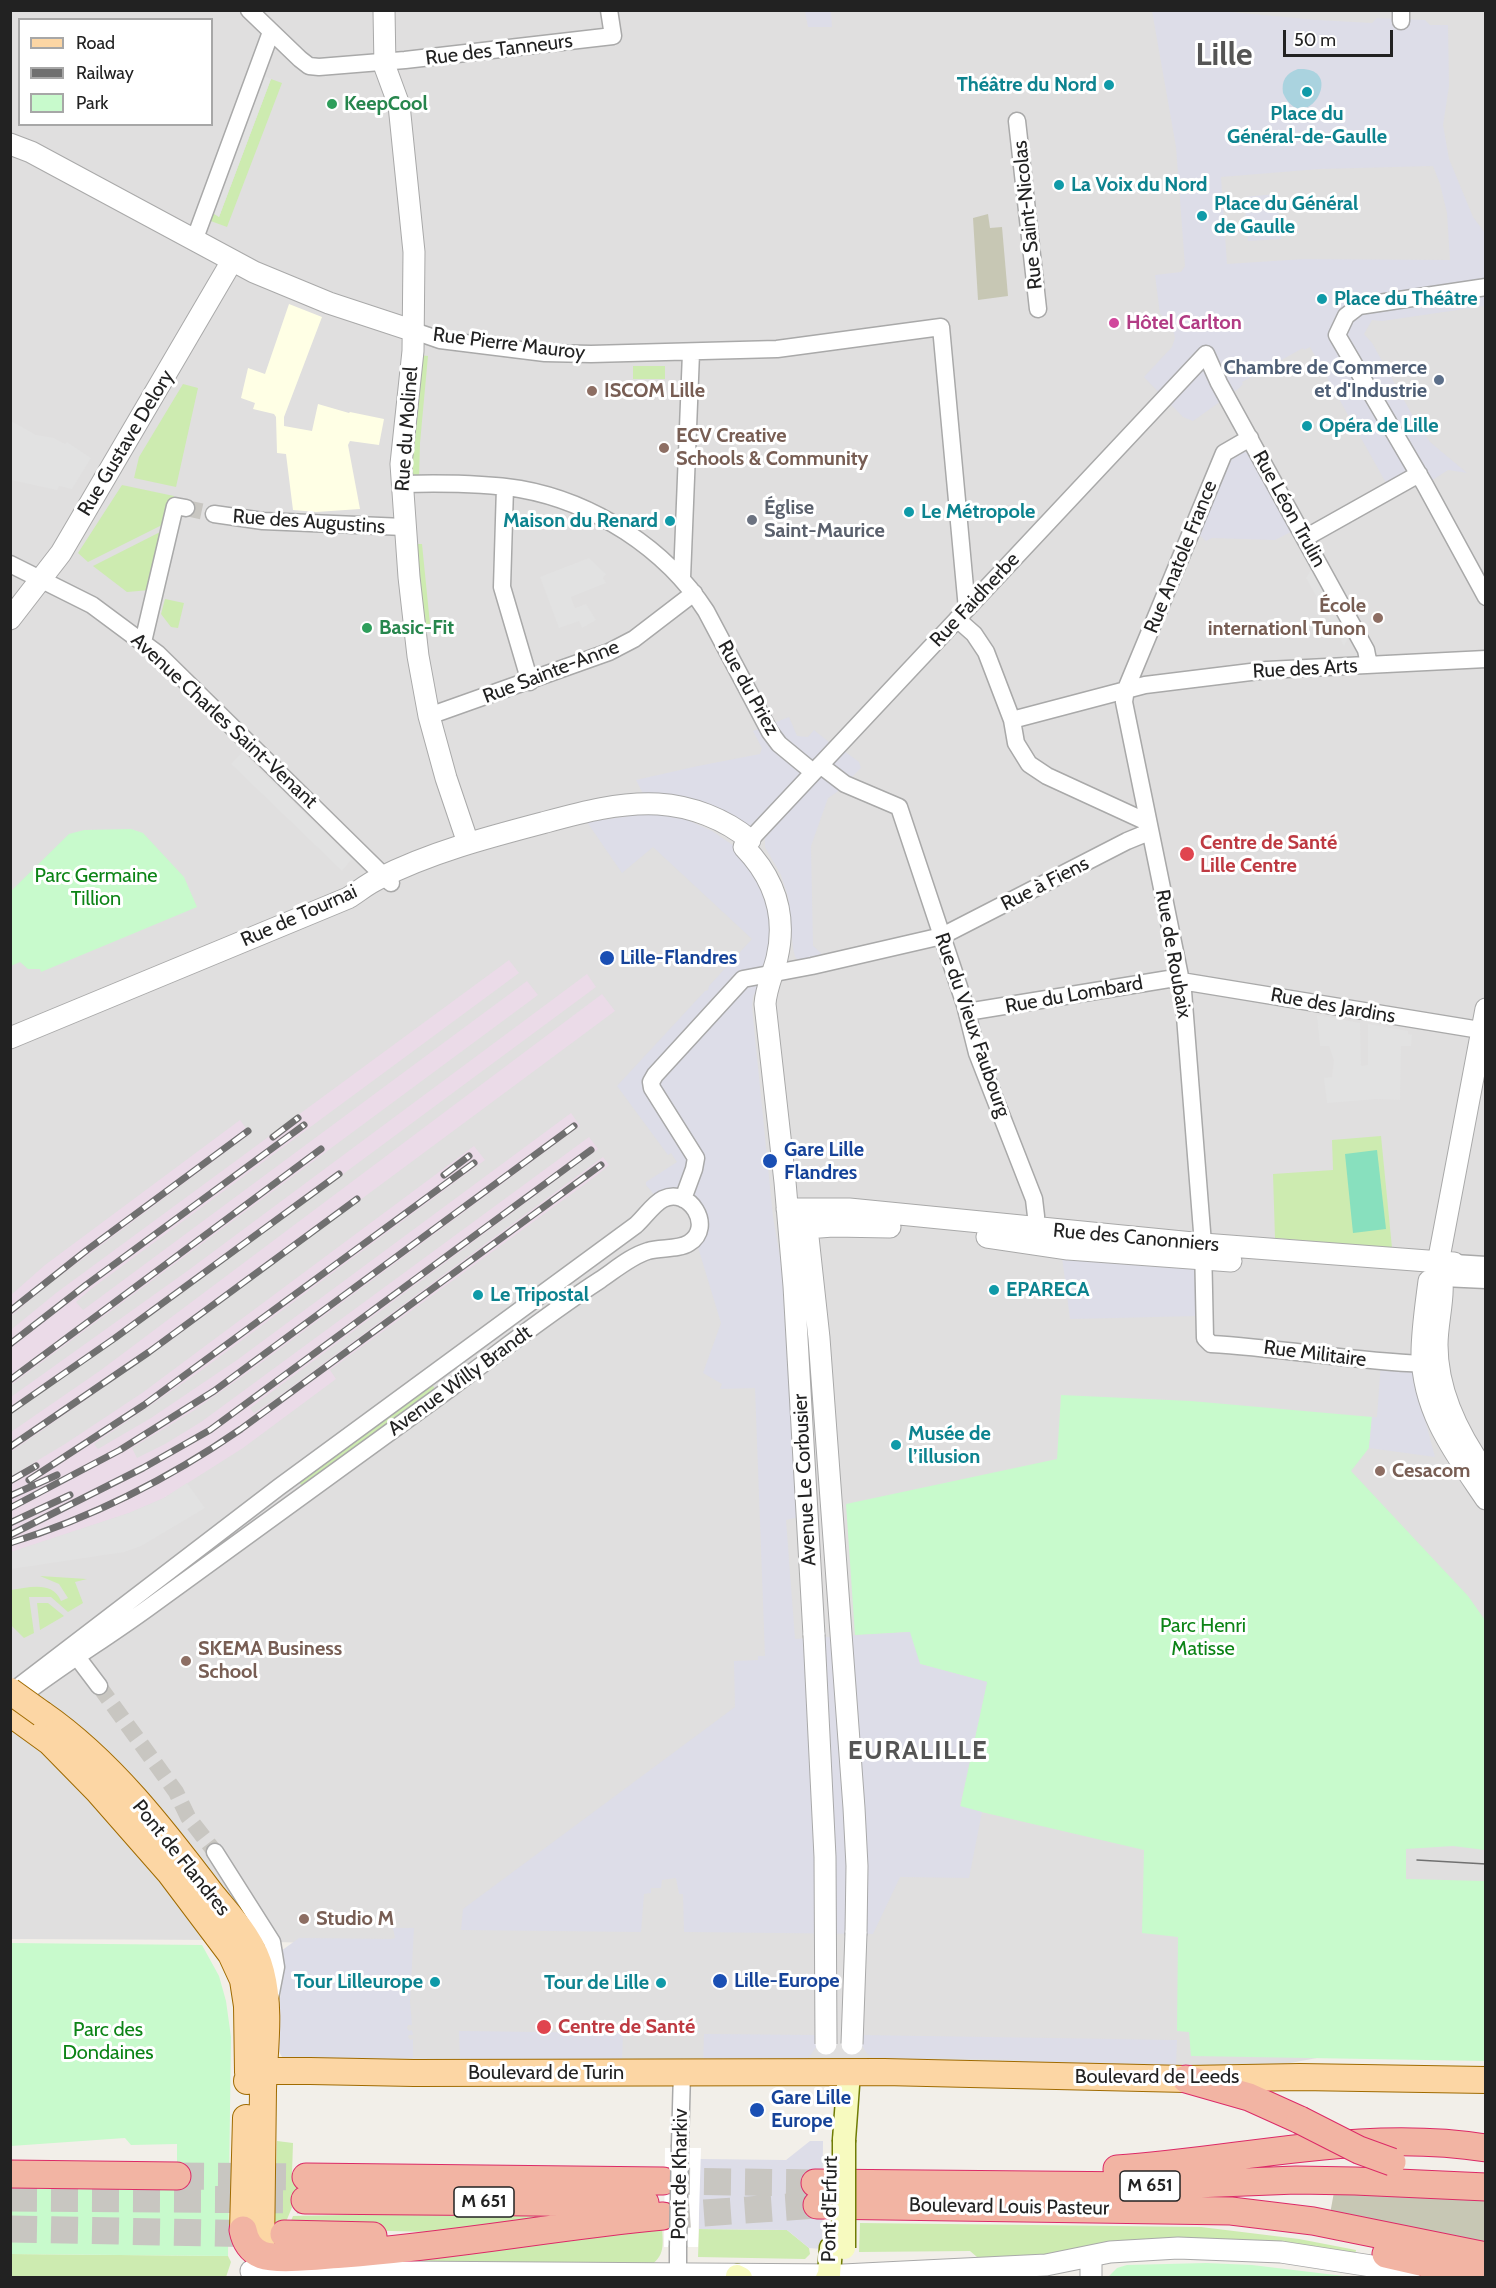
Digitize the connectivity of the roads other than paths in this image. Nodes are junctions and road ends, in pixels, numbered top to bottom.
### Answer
1 (249, 10) edge
2 (384, 10) edge
3 (609, 10) edge
4 (271, 32) junction
5 (384, 62) junction
6 (1017, 121) dead end
7 (10, 144) edge
8 (194, 241) junction
9 (232, 261) junction
10 (1485, 287) edge
11 (1038, 309) dead end
12 (414, 331) junction
13 (691, 353) junction
14 (1206, 354) joint
15 (1250, 438) junction
16 (1419, 474) junction
17 (402, 484) junction
18 (505, 488) junction
19 (186, 508) dead end
20 (214, 514) tunnel mouth
21 (404, 527) junction
22 (1305, 538) junction
23 (10, 564) edge
24 (681, 578) junction
25 (41, 579) junction
26 (694, 593) junction
27 (1485, 597) edge
28 (962, 614) junction
29 (10, 619) edge
30 (143, 642) junction
31 (1485, 659) edge
32 (1369, 665) junction
33 (530, 682) junction
34 (1126, 689) junction
35 (429, 716) junction
36 (1012, 720) junction
37 (817, 768) junction
38 (899, 807) joint
39 (1148, 827) junction
40 (468, 843) junction
41 (747, 844) junction
42 (388, 880) junction
43 (942, 936) junction
44 (773, 973) junction
45 (1182, 980) junction
46 (1485, 1009) edge
47 (967, 1012) junction
48 (1484, 1031) edge
49 (10, 1038) edge
50 (682, 1199) junction
51 (794, 1222) junction
52 (1035, 1236) junction
53 (1203, 1252) junction
54 (1485, 1265) edge
55 (1441, 1270) junction
56 (1485, 1280) edge
57 (1207, 1342) joint
58 (1423, 1364) junction
59 (1485, 1473) edge
60 (1485, 1499) edge
61 (73, 1652) junction
62 (99, 1686) tunnel mouth
63 (10, 1692) edge
64 (10, 1704) edge
65 (26, 1717) edge
66 (215, 1852) tunnel mouth
67 (267, 2011) junction
68 (681, 2072) junction
69 (839, 2072) junction
70 (256, 2076) junction
71 (1186, 2079) junction
72 (1485, 2080) edge
73 (1485, 2148) edge
74 (10, 2174) edge
75 (177, 2176) tunnel mouth
76 (1485, 2177) edge
77 (873, 2183) junction
78 (1485, 2187) edge
79 (305, 2189) tunnel mouth
80 (1074, 2208) junction
81 (243, 2230) joint
82 (284, 2234) tunnel mouth
83 (506, 2235) junction
84 (1091, 2256) junction
85 (1485, 2256) edge
86 (1046, 2265) junction
87 (253, 2268) edge
88 (315, 2275) edge
89 (678, 2275) junction
90 (739, 2276) edge
91 (836, 2276) edge
92 (1070, 2277) edge
93 (1091, 2277) edge
94 (1446, 2277) edge
95 (1485, 2277) edge

1 - 4 street, Rue des Tanneurs
2 - 5 street, Rue du Molinel
3 - 5 street, Rue des Tanneurs
4 - 5 street, Rue des Tanneurs
4 - 8 street
5 - 12 street, Rue du Molinel
6 - 11 street, Rue Saint-Nicolas
7 - 8 street, Rue Pierre Mauroy
8 - 9 street, Rue Pierre Mauroy
9 - 12 street, Rue Pierre Mauroy
9 - 25 street, Rue Gustave Delory
10 - 16 street
12 - 13 street, Rue Pierre Mauroy
12 - 17 street, Rue du Molinel
13 - 24 street
13 - 28 street, Rue Pierre Mauroy
14 - 15 street, Rue Léon Trulin
14 - 28 street, Rue Faidherbe
15 - 22 street, Rue Léon Trulin
15 - 34 street, Rue Anatole France
16 - 22 street
16 - 27 street
17 - 18 street, Rue du Priez
17 - 21 street, Rue du Molinel
18 - 24 street, Rue du Priez
18 - 33 street
19 - 30 street
20 - 21 street, Rue des Augustins
21 - 35 street, Rue du Molinel
22 - 32 street, Rue Léon Trulin
23 - 25 street, Avenue Charles Saint-Venant
24 - 26 street, Rue du Priez
25 - 29 street, Rue Gustave Delory
25 - 30 street, Avenue Charles Saint-Venant
26 - 33 street, Rue Sainte-Anne
26 - 37 street, Rue du Priez
28 - 36 street
28 - 37 street, Rue Faidherbe
30 - 42 street, Avenue Charles Saint-Venant
31 - 32 street, Rue des Arts
32 - 34 street, Rue des Arts
33 - 35 street, Rue Sainte-Anne
34 - 36 street, Rue des Arts
34 - 39 street, Rue de Roubaix
35 - 40 street, Rue du Molinel
36 - 39 street
37 - 38 street, Rue du Priez
37 - 41 street, Rue Faidherbe
38 - 43 street, Rue du Vieux Faubourg
39 - 43 street, Rue à Fiens
39 - 45 street, Rue de Roubaix
40 - 41 street, Rue de Tournai
40 - 42 street, Rue de Tournai
41 - 44 street, Avenue Le Corbusier
42 - 49 street, Rue de Tournai
43 - 44 street, Rue à Fiens
43 - 47 street, Rue du Vieux Faubourg
44 - 50 street, Rue à Fiens
44 - 51 street, Avenue Le Corbusier
45 - 47 street, Rue du Lombard
45 - 48 street, Rue des Jardins
45 - 53 street, Rue de Roubaix
46 - 48 street
47 - 52 street, Rue du Vieux Faubourg
48 - 55 street
50 - 61 street, Avenue Willy Brandt
50 - 61 street, Avenue Willy Brandt
51 - 52 street, Rue des Canonniers
51 - 69 street, Avenue Le Corbusier, bridge
51 - 69 street, Avenue Le Corbusier, bridge
52 - 53 street, Rue des Canonniers
53 - 55 street, Rue des Canonniers
53 - 57 street, Rue de Roubaix
54 - 55 street, Rue des Canonniers
55 - 56 street, Rue des Canonniers
55 - 58 street
55 - 59 street
57 - 58 street, Rue Militaire
58 - 60 street
61 - 62 street
61 - 63 street, Avenue Willy Brandt
61 - 64 street, Avenue Willy Brandt
63 - 65 main road, Pont de Flandres, bridge
65 - 67 main road, Pont de Flandres
65 - 70 main road, Pont de Flandres
66 - 67 street
67 - 70 main road, Pont de Flandres
68 - 69 main road, Boulevard de Turin
68 - 70 main road, Boulevard de Turin
68 - 89 street, Pont de Kharkiv, bridge
69 - 71 main road, Boulevard de Leeds
69 - 91 main road, Pont d'Erfurt
70 - 81 main road, Pont de Flandres
70 - 87 main road, Pont de Flandres
71 - 72 main road, Boulevard de Leeds
71 - 76 highway, bridge
73 - 77 highway
74 - 75 highway
77 - 78 highway, Boulevard Louis Pasteur / M 651
77 - 80 highway, Boulevard Louis Pasteur / M 651
79 - 83 highway, M 651
80 - 85 highway, Boulevard Louis Pasteur / M 651
80 - 95 highway
81 - 87 highway
82 - 83 highway
83 - 87 highway
84 - 86 street
84 - 93 street
84 - 94 street
86 - 91 street
86 - 92 street
87 - 88 street
88 - 89 street
89 - 90 street
90 - 91 street

